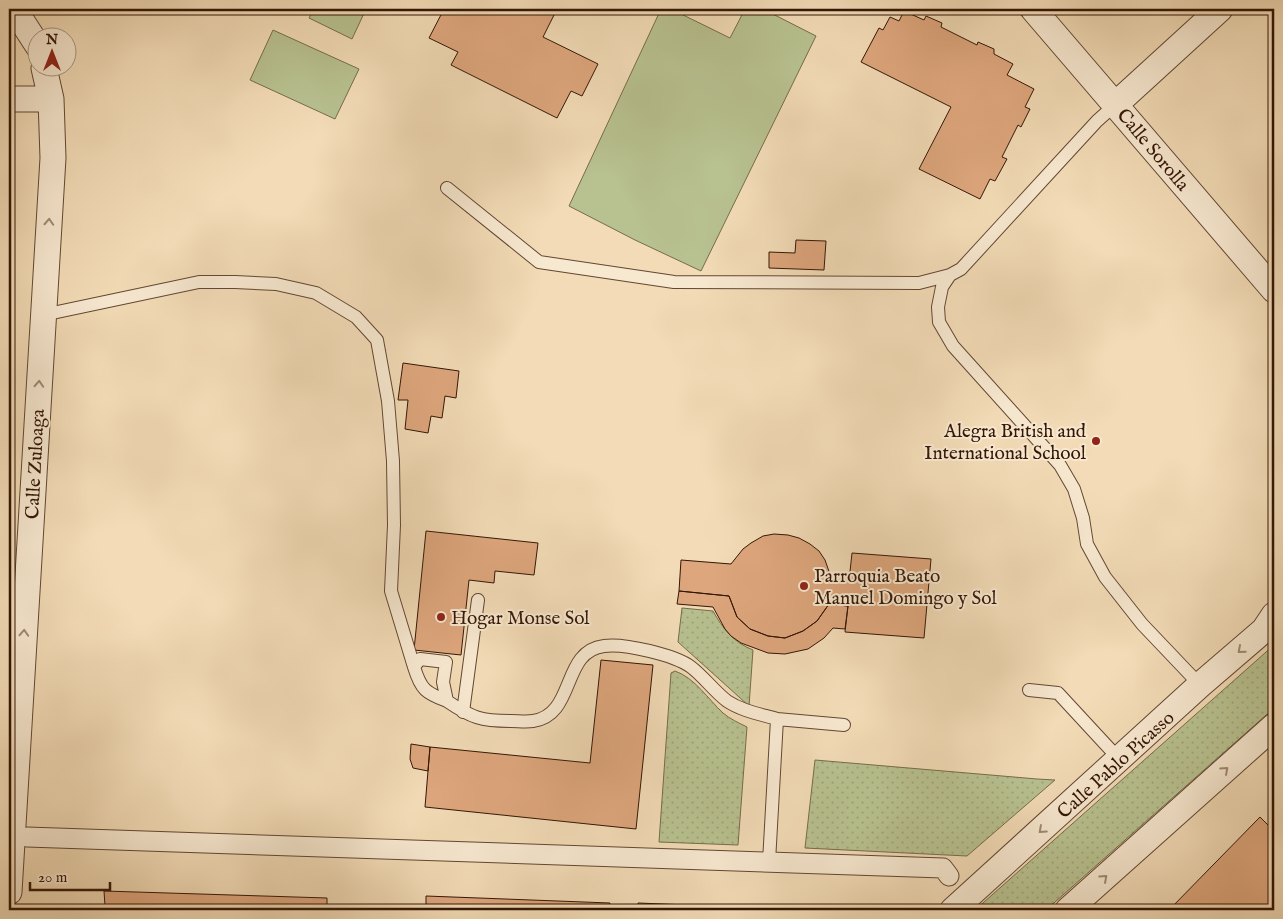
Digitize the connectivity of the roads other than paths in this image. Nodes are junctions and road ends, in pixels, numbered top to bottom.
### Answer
1 (1033, 9) edge
2 (1220, 9) edge
3 (13, 13) edge
4 (28, 33) edge
5 (46, 78) edge
6 (9, 99) edge
7 (51, 99) junction
8 (1116, 104) junction
9 (447, 188) dead end
10 (950, 275) junction
11 (1274, 290) edge
12 (44, 315) junction
13 (478, 600) dead end
14 (1274, 616) edge
15 (414, 667) junction
16 (1200, 685) junction
17 (1028, 690) dead end
18 (448, 701) junction
19 (463, 712) junction
20 (777, 719) junction
21 (844, 725) dead end
22 (1274, 726) edge
23 (1120, 760) junction
24 (27, 837) dead end
25 (770, 862) junction
26 (949, 876) dead end
27 (9, 892) edge
28 (953, 910) edge
29 (1068, 910) edge

1 - 8 street, Calle Sorolla
2 - 8 street
3 - 4 street
5 - 7 street, Calle Zuloaga
6 - 7 street
12 -> 7 street, Calle Zuloaga
8 - 10 lane
8 - 11 street, Calle Sorolla
9 - 10 lane
10 - 16 lane
12 - 15 lane
27 -> 12 street, Calle Zuloaga
13 - 19 lane
14 -> 16 street, Calle Pablo Picasso
15 - 18 lane
15 - 18 lane
16 - 23 street, Calle Pablo Picasso
17 - 23 lane
18 - 19 lane
19 - 20 lane
20 - 21 lane
20 - 25 lane
29 -> 22 street
23 -> 28 street, Calle Pablo Picasso
24 - 25 street
25 - 26 street

